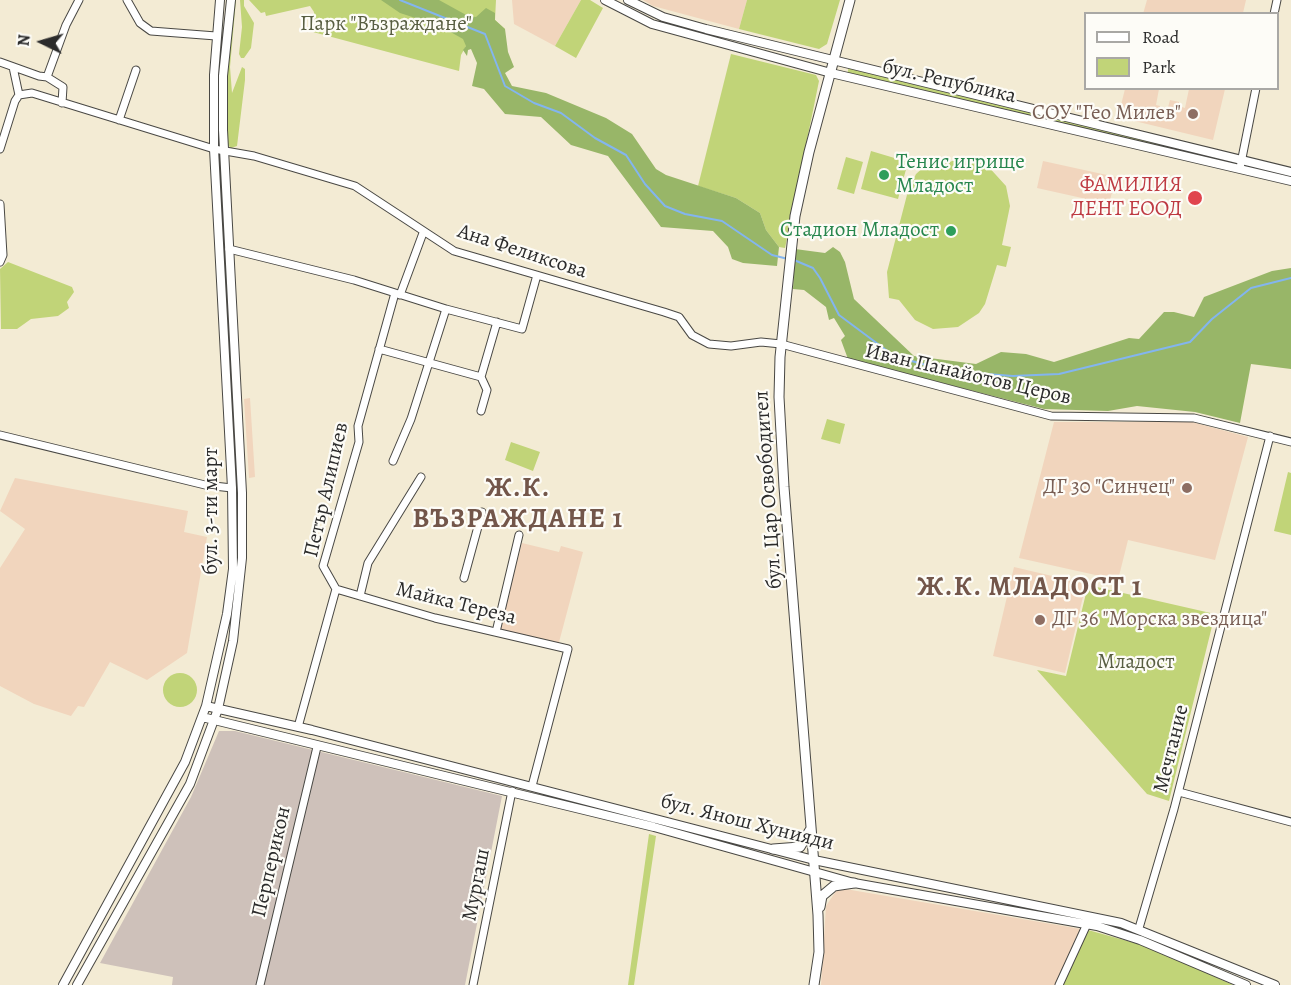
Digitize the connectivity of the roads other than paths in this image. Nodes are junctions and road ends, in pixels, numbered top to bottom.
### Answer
1 (79, 0) edge
2 (127, 0) edge
3 (220, 0) edge
4 (231, 0) edge
5 (605, 0) edge
6 (628, 0) edge
7 (850, 0) edge
8 (216, 36) junction
9 (834, 61) junction
10 (0, 62) edge
11 (13, 67) junction
12 (136, 70) dead end
13 (831, 73) junction
14 (47, 77) junction
15 (1256, 90) edge
16 (19, 95) junction
17 (62, 103) junction
18 (119, 120) junction
19 (0, 149) edge
20 (219, 150) junction
21 (1241, 163) junction
22 (1291, 172) edge
23 (1291, 181) edge
24 (0, 204) edge
25 (423, 233) junction
26 (229, 249) junction
27 (0, 262) edge
28 (537, 275) junction
29 (397, 294) junction
30 (446, 309) junction
31 (497, 322) junction
32 (781, 344) junction
33 (379, 349) junction
34 (429, 363) junction
35 (481, 377) junction
36 (481, 411) dead end
37 (0, 435) edge
38 (1270, 436) junction
39 (1291, 442) edge
40 (393, 461) dead end
41 (421, 477) dead end
42 (232, 488) junction
43 (482, 512) dead end
44 (519, 535) dead end
45 (464, 579) dead end
46 (336, 589) junction
47 (360, 596) junction
48 (496, 632) junction
49 (206, 706) junction
50 (218, 709) junction
51 (202, 717) junction
52 (214, 720) junction
53 (298, 727) junction
54 (317, 747) junction
55 (177, 777) junction
56 (190, 784) junction
57 (532, 786) junction
58 (512, 791) junction
59 (1179, 792) junction
60 (1291, 822) edge
61 (811, 828) junction
62 (773, 849) junction
63 (814, 860) junction
64 (815, 873) junction
65 (854, 883) junction
66 (818, 915) junction
67 (1087, 924) junction
68 (1139, 928) junction
69 (63, 985) edge
70 (77, 985) edge
71 (260, 985) edge
72 (473, 985) edge
73 (814, 985) edge
74 (1059, 985) edge
75 (1246, 985) edge
76 (1275, 985) edge

1 - 14 street
2 - 8 street
3 - 8 street, бул. 3-ти март
4 - 20 street, бул. 3-ти март
5 - 13 street, бул. Република
6 - 9 street, бул. Република
7 - 9 main road, бул. Цар Освободител
8 - 20 street, бул. 3-ти март
9 - 13 main road, бул. Цар Освободител
9 - 21 street, бул. Република
10 - 11 street
11 - 14 street
11 - 16 street
12 - 18 street
13 - 21 street, бул. Република
13 - 32 main road, бул. Цар Освободител
14 - 17 street
15 - 21 street
16 - 17 street, Ана Феликсова
16 - 19 street
17 - 18 street, Ана Феликсова
18 - 20 street, Ана Феликсова
20 - 25 street, Ана Феликсова
20 - 26 street, бул. 3-ти март
20 - 42 street, бул. 3-ти март
21 - 22 street, бул. Република
21 - 23 street, бул. Република
24 - 27 street
25 - 28 street, Ана Феликсова
25 - 29 street, Петър Алипиев
26 - 29 street
26 - 50 street, бул. 3-ти март
28 - 31 street
28 - 32 street, Ана Феликсова
29 - 30 street
29 - 33 street, Петър Алипиев
30 - 31 street
30 - 34 street
31 - 35 street
32 - 38 street, Иван Панайотов Церов
32 - 61 main road, бул. Цар Освободител
33 - 34 street
33 - 46 street, Петър Алипиев
34 - 35 street
34 - 40 street
35 - 36 street
37 - 42 street
38 - 39 street, Иван Панайотов Церов
38 - 59 street, Мечтание
41 - 47 street
42 - 49 street, бул. 3-ти март
43 - 45 street
44 - 48 street
46 - 47 street, Майка Тереза
46 - 53 street
47 - 48 street, Майка Тереза
48 - 57 street, Майка Тереза
49 - 50 street, бул. Янош Хунияди
49 - 51 street, бул. 3-ти март
50 - 52 street, бул. 3-ти март
50 - 53 street, бул. Янош Хунияди
51 - 52 street, бул. Янош Хунияди
51 - 55 street, бул. 3-ти март
52 - 54 street, бул. Янош Хунияди
52 - 56 street, бул. 3-ти март
53 - 57 street, бул. Янош Хунияди
54 - 58 street, бул. Янош Хунияди
54 - 71 street, Перперикон
55 - 56 street
55 - 69 street, бул. 3-ти март
56 - 70 street, бул. 3-ти март
57 - 62 street, бул. Янош Хунияди
58 - 64 street, бул. Янош Хунияди
58 - 72 street, Мургаш
59 - 60 street
59 - 68 street, Мечтание
61 - 62 main road
61 - 63 main road, бул. Цар Освободител
62 - 63 street, бул. Янош Хунияди
63 - 64 main road, бул. Цар Освободител
63 - 68 street, бул. Янош Хунияди
64 - 65 street, бул. Янош Хунияди
64 - 66 main road, бул. Цар Освободител
65 - 66 main road
65 - 67 street, бул. Янош Хунияди
66 - 73 main road, бул. Цар Освободител
67 - 74 street
67 - 75 street, бул. Янош Хунияди
68 - 76 street, бул. Янош Хунияди

